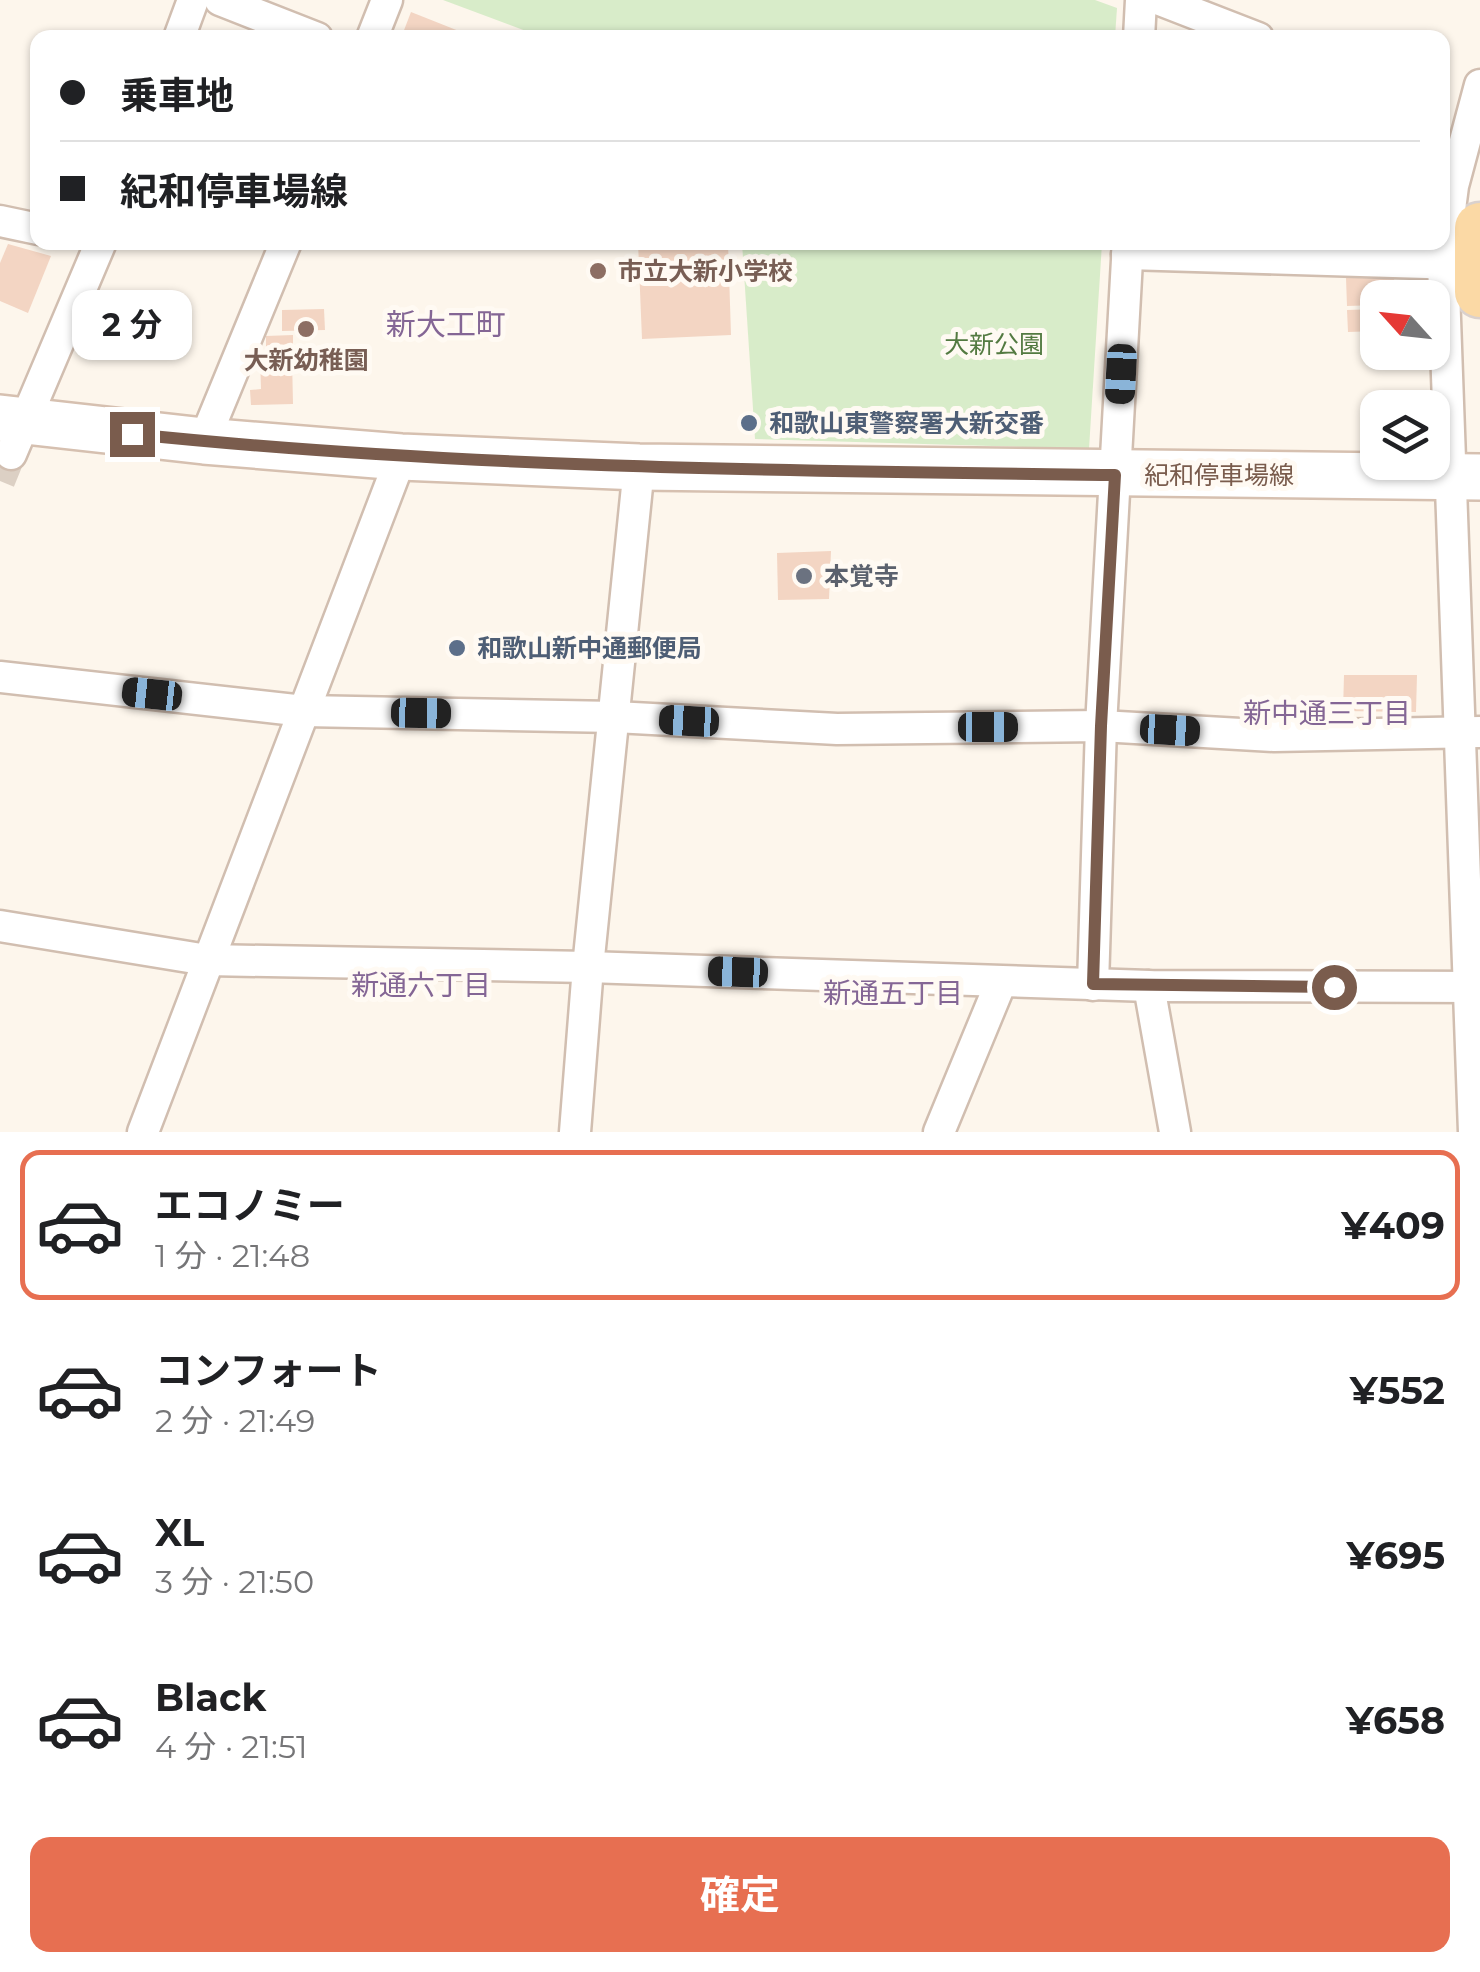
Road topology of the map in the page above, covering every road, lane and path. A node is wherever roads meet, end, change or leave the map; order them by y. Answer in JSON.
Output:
{"nodes":[{"id":1,"x":193,"y":0,"type":"edge"},
{"id":2,"x":220,"y":0,"type":"edge"},
{"id":3,"x":386,"y":0,"type":"edge"},
{"id":4,"x":1141,"y":0,"type":"edge"},
{"id":5,"x":1160,"y":0,"type":"edge"},
{"id":6,"x":181,"y":30,"type":"edge"},
{"id":7,"x":297,"y":30,"type":"edge"},
{"id":8,"x":375,"y":30,"type":"edge"},
{"id":9,"x":1139,"y":30,"type":"edge"},
{"id":10,"x":1237,"y":30,"type":"edge"},
{"id":11,"x":1480,"y":85,"type":"edge"},
{"id":12,"x":1464,"y":119,"type":"edge"},
{"id":13,"x":0,"y":221,"type":"edge"},
{"id":14,"x":30,"y":227,"type":"edge"},
{"id":15,"x":1480,"y":228,"type":"edge"},
{"id":16,"x":97,"y":250,"type":"edge"},
{"id":17,"x":283,"y":250,"type":"edge"},
{"id":18,"x":1128,"y":250,"type":"edge"},
{"id":19,"x":1155,"y":250,"type":"edge"},
{"id":20,"x":1467,"y":273,"type":"edge"},
{"id":21,"x":12,"y":432,"type":"edge"},
{"id":22,"x":204,"y":441,"type":"junction"},
{"id":23,"x":401,"y":456,"type":"junction"},
{"id":24,"x":639,"y":468,"type":"junction"},
{"id":25,"x":1115,"y":475,"type":"junction"},
{"id":26,"x":1465,"y":477,"type":"edge"},
{"id":27,"x":0,"y":677,"type":"edge"},
{"id":28,"x":304,"y":711,"type":"junction"},
{"id":29,"x":615,"y":717,"type":"junction"},
{"id":30,"x":1101,"y":726,"type":"junction"},
{"id":31,"x":1470,"y":732,"type":"edge"},
{"id":32,"x":0,"y":926,"type":"edge"},
{"id":33,"x":207,"y":960,"type":"junction"},
{"id":34,"x":588,"y":967,"type":"junction"},
{"id":35,"x":1000,"y":982,"type":"junction"},
{"id":36,"x":1093,"y":984,"type":"junction"},
{"id":37,"x":1149,"y":986,"type":"junction"},
{"id":38,"x":1475,"y":987,"type":"edge"},
{"id":39,"x":143,"y":1132,"type":"edge"},
{"id":40,"x":575,"y":1132,"type":"edge"},
{"id":41,"x":939,"y":1132,"type":"edge"},
{"id":42,"x":1175,"y":1132,"type":"edge"},
{"id":43,"x":1474,"y":1132,"type":"edge"}],
"edges":[{"from":1,"to":6,"type":"street"},
{"from":2,"to":7,"type":"street"},
{"from":3,"to":8,"type":"street"},
{"from":4,"to":9,"type":"street"},
{"from":5,"to":10,"type":"street"},
{"from":11,"to":12,"type":"street"},
{"from":12,"to":20,"type":"street"},
{"from":13,"to":14,"type":"street"},
{"from":15,"to":20,"type":"main road"},
{"from":16,"to":21,"type":"street"},
{"from":17,"to":22,"type":"street"},
{"from":18,"to":25,"type":"street"},
{"from":19,"to":20,"type":"street"},
{"from":20,"to":26,"type":"street"},
{"from":21,"to":22,"type":"main road","name":"紀和停車場線"},
{"from":22,"to":23,"type":"main road","name":"紀和停車場線"},
{"from":23,"to":24,"type":"main road","name":"紀和停車場線"},
{"from":23,"to":28,"type":"street"},
{"from":24,"to":25,"type":"main road","name":"紀和停車場線"},
{"from":24,"to":29,"type":"street"},
{"from":25,"to":26,"type":"main road","name":"紀和停車場線"},
{"from":25,"to":30,"type":"street"},
{"from":26,"to":31,"type":"street"},
{"from":27,"to":28,"type":"street"},
{"from":28,"to":29,"type":"street"},
{"from":28,"to":33,"type":"street"},
{"from":29,"to":30,"type":"street"},
{"from":29,"to":34,"type":"street"},
{"from":30,"to":31,"type":"street"},
{"from":30,"to":36,"type":"street"},
{"from":31,"to":38,"type":"street"},
{"from":32,"to":33,"type":"street"},
{"from":33,"to":34,"type":"street"},
{"from":33,"to":39,"type":"street"},
{"from":34,"to":35,"type":"street"},
{"from":34,"to":40,"type":"street"},
{"from":35,"to":36,"type":"street"},
{"from":35,"to":41,"type":"street"},
{"from":36,"to":37,"type":"street"},
{"from":37,"to":38,"type":"street"},
{"from":37,"to":42,"type":"street"},
{"from":38,"to":43,"type":"street"}]}
